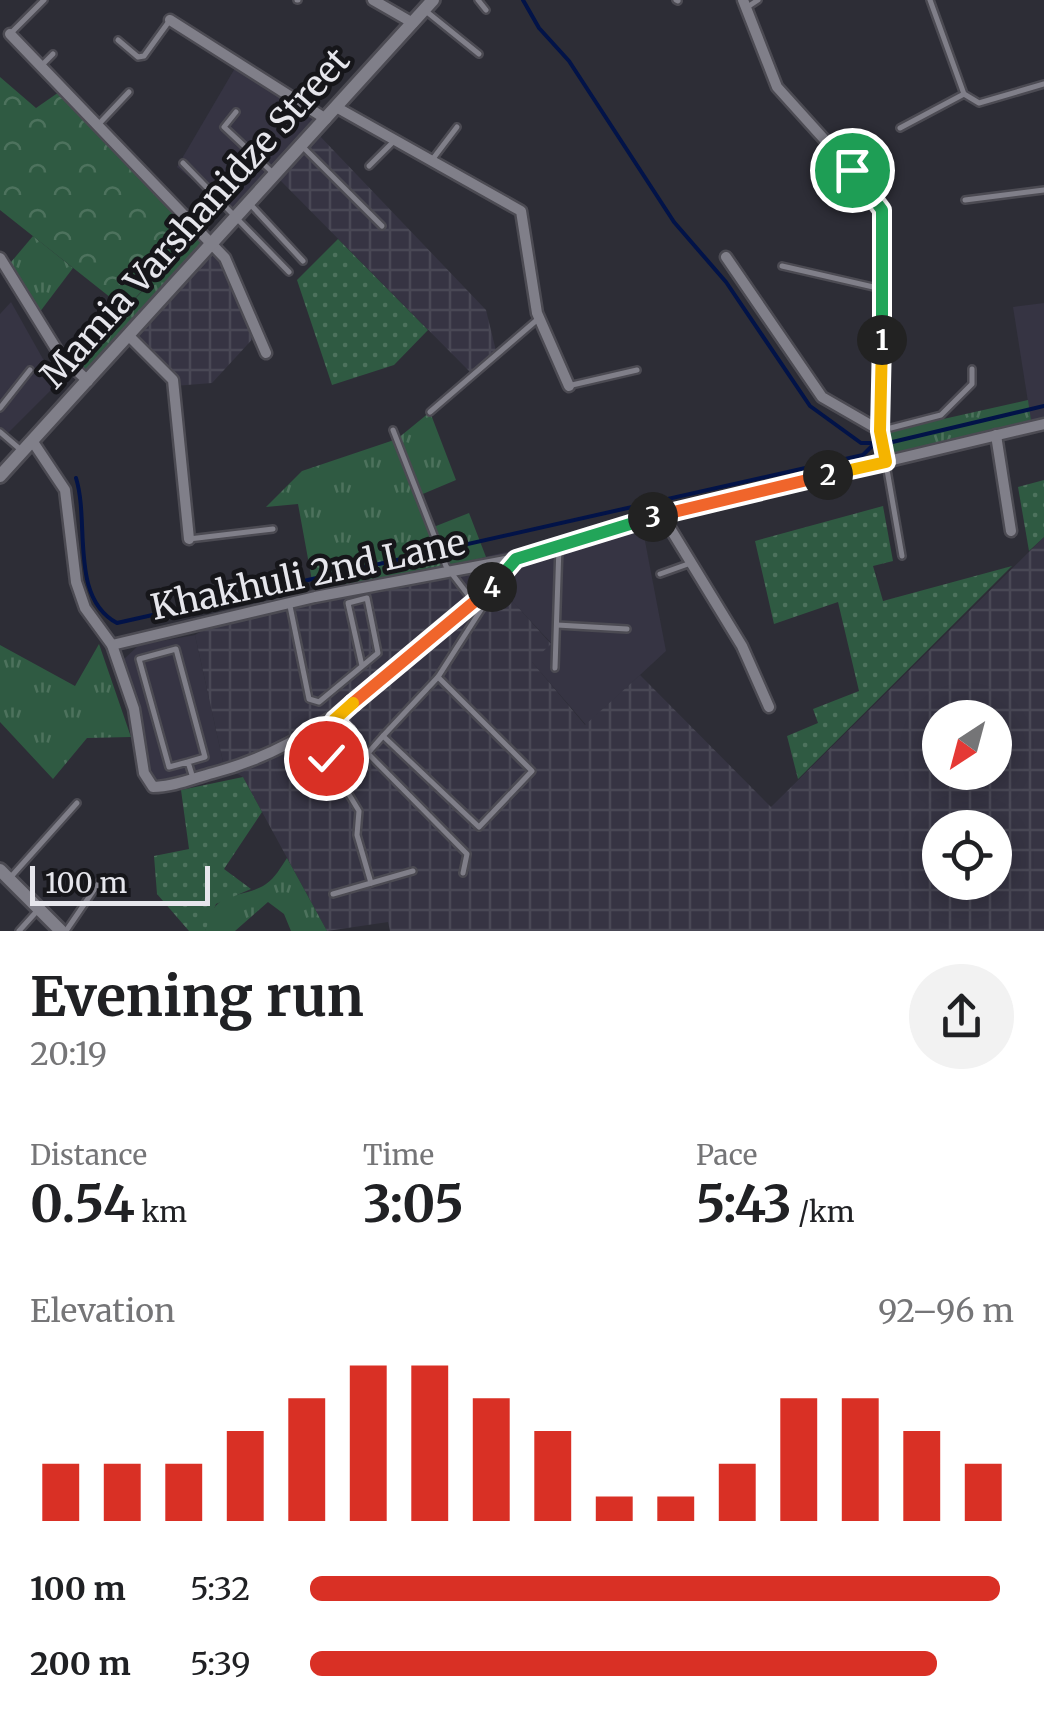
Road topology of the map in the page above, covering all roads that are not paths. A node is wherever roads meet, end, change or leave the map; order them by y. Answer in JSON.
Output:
{"nodes":[{"id":1,"x":44,"y":0,"type":"edge"},
{"id":2,"x":373,"y":0,"type":"edge"},
{"id":3,"x":478,"y":0,"type":"edge"},
{"id":4,"x":930,"y":0,"type":"edge"},
{"id":5,"x":750,"y":2,"type":"edge"},
{"id":6,"x":429,"y":5,"type":"edge"},
{"id":7,"x":486,"y":10,"type":"dead end"},
{"id":8,"x":170,"y":20,"type":"joint"},
{"id":9,"x":413,"y":23,"type":"junction"},
{"id":10,"x":10,"y":34,"type":"joint"},
{"id":11,"x":118,"y":40,"type":"dead end"},
{"id":12,"x":53,"y":54,"type":"dead end"},
{"id":13,"x":479,"y":54,"type":"dead end"},
{"id":14,"x":40,"y":66,"type":"junction"},
{"id":15,"x":1044,"y":84,"type":"edge"},
{"id":16,"x":130,"y":92,"type":"dead end"},
{"id":17,"x":964,"y":94,"type":"junction"},
{"id":18,"x":336,"y":107,"type":"junction"},
{"id":19,"x":236,"y":112,"type":"dead end"},
{"id":20,"x":326,"y":118,"type":"junction"},
{"id":21,"x":96,"y":126,"type":"junction"},
{"id":22,"x":457,"y":126,"type":"dead end"},
{"id":23,"x":900,"y":128,"type":"dead end"},
{"id":24,"x":394,"y":140,"type":"junction"},
{"id":25,"x":302,"y":146,"type":"junction"},
{"id":26,"x":432,"y":160,"type":"junction"},
{"id":27,"x":183,"y":164,"type":"dead end"},
{"id":28,"x":369,"y":166,"type":"dead end"},
{"id":29,"x":275,"y":175,"type":"junction"},
{"id":30,"x":1044,"y":190,"type":"edge"},
{"id":31,"x":965,"y":200,"type":"dead end"},
{"id":32,"x":250,"y":202,"type":"junction"},
{"id":33,"x":237,"y":216,"type":"junction"},
{"id":34,"x":382,"y":226,"type":"dead end"},
{"id":35,"x":210,"y":244,"type":"junction"},
{"id":36,"x":726,"y":257,"type":"dead end"},
{"id":37,"x":0,"y":258,"type":"edge"},
{"id":38,"x":303,"y":261,"type":"dead end"},
{"id":39,"x":782,"y":266,"type":"dead end"},
{"id":40,"x":289,"y":272,"type":"dead end"},
{"id":41,"x":883,"y":289,"type":"junction"},
{"id":42,"x":539,"y":318,"type":"junction"},
{"id":43,"x":130,"y":337,"type":"junction"},
{"id":44,"x":266,"y":353,"type":"dead end"},
{"id":45,"x":30,"y":370,"type":"dead end"},
{"id":46,"x":637,"y":370,"type":"dead end"},
{"id":47,"x":972,"y":370,"type":"dead end"},
{"id":48,"x":88,"y":381,"type":"junction"},
{"id":49,"x":569,"y":386,"type":"joint"},
{"id":50,"x":0,"y":408,"type":"edge"},
{"id":51,"x":430,"y":412,"type":"dead end"},
{"id":52,"x":1044,"y":424,"type":"edge"},
{"id":53,"x":393,"y":430,"type":"dead end"},
{"id":54,"x":0,"y":432,"type":"edge"},
{"id":55,"x":881,"y":432,"type":"junction"},
{"id":56,"x":996,"y":436,"type":"junction"},
{"id":57,"x":28,"y":447,"type":"junction"},
{"id":58,"x":886,"y":462,"type":"junction"},
{"id":59,"x":0,"y":476,"type":"edge"},
{"id":60,"x":662,"y":515,"type":"junction"},
{"id":61,"x":273,"y":530,"type":"dead end"},
{"id":62,"x":1011,"y":531,"type":"dead end"},
{"id":63,"x":189,"y":539,"type":"joint"},
{"id":64,"x":559,"y":544,"type":"junction"},
{"id":65,"x":902,"y":556,"type":"dead end"},
{"id":66,"x":516,"y":559,"type":"junction"},
{"id":67,"x":691,"y":563,"type":"junction"},
{"id":68,"x":451,"y":573,"type":"junction"},
{"id":69,"x":660,"y":574,"type":"dead end"},
{"id":70,"x":497,"y":584,"type":"junction"},
{"id":71,"x":472,"y":600,"type":"junction"},
{"id":72,"x":289,"y":603,"type":"junction"},
{"id":73,"x":557,"y":625,"type":"junction"},
{"id":74,"x":627,"y":629,"type":"dead end"},
{"id":75,"x":112,"y":645,"type":"junction"},
{"id":76,"x":362,"y":666,"type":"junction"},
{"id":77,"x":556,"y":668,"type":"dead end"},
{"id":78,"x":438,"y":678,"type":"junction"},
{"id":79,"x":769,"y":708,"type":"dead end"},
{"id":80,"x":334,"y":720,"type":"junction"},
{"id":81,"x":348,"y":733,"type":"junction"},
{"id":82,"x":383,"y":736,"type":"junction"},
{"id":83,"x":368,"y":753,"type":"junction"},
{"id":84,"x":188,"y":762,"type":"junction"},
{"id":85,"x":193,"y":778,"type":"junction"},
{"id":86,"x":77,"y":803,"type":"dead end"},
{"id":87,"x":413,"y":871,"type":"dead end"},
{"id":88,"x":463,"y":873,"type":"dead end"},
{"id":89,"x":4,"y":875,"type":"edge"},
{"id":90,"x":100,"y":882,"type":"dead end"},
{"id":91,"x":371,"y":883,"type":"junction"},
{"id":92,"x":333,"y":894,"type":"dead end"},
{"id":93,"x":40,"y":909,"type":"junction"},
{"id":94,"x":19,"y":931,"type":"edge"},
{"id":95,"x":63,"y":931,"type":"edge"}],
"edges":[{"from":1,"to":10,"type":"lane"},
{"from":2,"to":9,"type":"street"},
{"from":3,"to":7,"type":"lane"},
{"from":4,"to":17,"type":"lane"},
{"from":5,"to":41,"type":"street"},
{"from":6,"to":9,"type":"street","name":"Mamia Varshanidze Street"},
{"from":6,"to":13,"type":"lane"},
{"from":8,"to":11,"type":"lane"},
{"from":8,"to":20,"type":"street"},
{"from":9,"to":18,"type":"street","name":"Mamia Varshanidze Street"},
{"from":10,"to":14,"type":"street"},
{"from":12,"to":14,"type":"lane"},
{"from":14,"to":21,"type":"street"},
{"from":15,"to":17,"type":"lane"},
{"from":16,"to":21,"type":"lane"},
{"from":17,"to":23,"type":"lane"},
{"from":18,"to":20,"type":"street","name":"Mamia Varshanidze Street"},
{"from":18,"to":24,"type":"street"},
{"from":19,"to":29,"type":"lane"},
{"from":20,"to":25,"type":"street","name":"Mamia Varshanidze Street"},
{"from":21,"to":35,"type":"street"},
{"from":22,"to":26,"type":"lane"},
{"from":24,"to":26,"type":"street"},
{"from":24,"to":28,"type":"lane"},
{"from":25,"to":29,"type":"street","name":"Mamia Varshanidze Street"},
{"from":25,"to":34,"type":"lane"},
{"from":26,"to":42,"type":"street"},
{"from":27,"to":33,"type":"lane"},
{"from":29,"to":32,"type":"street","name":"Mamia Varshanidze Street"},
{"from":30,"to":31,"type":"lane"},
{"from":32,"to":33,"type":"street","name":"Mamia Varshanidze Street"},
{"from":32,"to":38,"type":"lane"},
{"from":33,"to":35,"type":"street","name":"Mamia Varshanidze Street"},
{"from":33,"to":40,"type":"lane"},
{"from":35,"to":43,"type":"street","name":"Mamia Varshanidze Street"},
{"from":35,"to":44,"type":"street"},
{"from":36,"to":55,"type":"street"},
{"from":37,"to":48,"type":"street"},
{"from":39,"to":41,"type":"lane"},
{"from":41,"to":55,"type":"street"},
{"from":42,"to":49,"type":"street"},
{"from":42,"to":51,"type":"lane"},
{"from":43,"to":48,"type":"street","name":"Mamia Varshanidze Street"},
{"from":43,"to":63,"type":"street"},
{"from":45,"to":50,"type":"lane"},
{"from":46,"to":49,"type":"lane"},
{"from":47,"to":55,"type":"lane"},
{"from":48,"to":57,"type":"street","name":"Mamia Varshanidze Street"},
{"from":52,"to":56,"type":"street","name":"Khakhuli 2nd Lane"},
{"from":53,"to":68,"type":"lane"},
{"from":54,"to":57,"type":"lane"},
{"from":55,"to":58,"type":"street"},
{"from":56,"to":58,"type":"street","name":"Khakhuli 2nd Lane"},
{"from":56,"to":62,"type":"street"},
{"from":57,"to":59,"type":"street","name":"Mamia Varshanidze Street"},
{"from":57,"to":75,"type":"street"},
{"from":58,"to":60,"type":"street","name":"Khakhuli 2nd Lane"},
{"from":58,"to":65,"type":"lane"},
{"from":60,"to":64,"type":"street","name":"Khakhuli 2nd Lane"},
{"from":60,"to":67,"type":"street"},
{"from":61,"to":63,"type":"lane"},
{"from":64,"to":66,"type":"street","name":"Khakhuli 2nd Lane"},
{"from":64,"to":73,"type":"lane"},
{"from":66,"to":68,"type":"street","name":"Khakhuli 2nd Lane"},
{"from":66,"to":70,"type":"street","name":"Khakhuli 2nd Lane"},
{"from":67,"to":69,"type":"lane"},
{"from":67,"to":79,"type":"street"},
{"from":68,"to":71,"type":"lane"},
{"from":68,"to":72,"type":"street","name":"Khakhuli 2nd Lane"},
{"from":70,"to":71,"type":"street","name":"Khakhuli 2nd Lane"},
{"from":70,"to":78,"type":"lane"},
{"from":71,"to":80,"type":"street","name":"Khakhuli 2nd Lane"},
{"from":72,"to":75,"type":"street","name":"Khakhuli 2nd Lane"},
{"from":72,"to":76,"type":"lane"},
{"from":73,"to":74,"type":"lane"},
{"from":73,"to":77,"type":"lane"},
{"from":75,"to":85,"type":"street","name":"Khakhuli 2nd Lane"},
{"from":76,"to":76,"type":"lane"},
{"from":78,"to":82,"type":"lane"},
{"from":78,"to":82,"type":"lane"},
{"from":80,"to":81,"type":"lane"},
{"from":80,"to":85,"type":"street","name":"Khakhuli 2nd Lane"},
{"from":81,"to":83,"type":"lane"},
{"from":81,"to":91,"type":"lane"},
{"from":82,"to":83,"type":"lane"},
{"from":83,"to":88,"type":"lane"},
{"from":84,"to":84,"type":"lane"},
{"from":84,"to":85,"type":"lane"},
{"from":86,"to":89,"type":"lane"},
{"from":87,"to":91,"type":"lane"},
{"from":89,"to":93,"type":"street"},
{"from":90,"to":95,"type":"lane"},
{"from":91,"to":92,"type":"lane"},
{"from":93,"to":94,"type":"lane"},
{"from":93,"to":95,"type":"street"}]}
